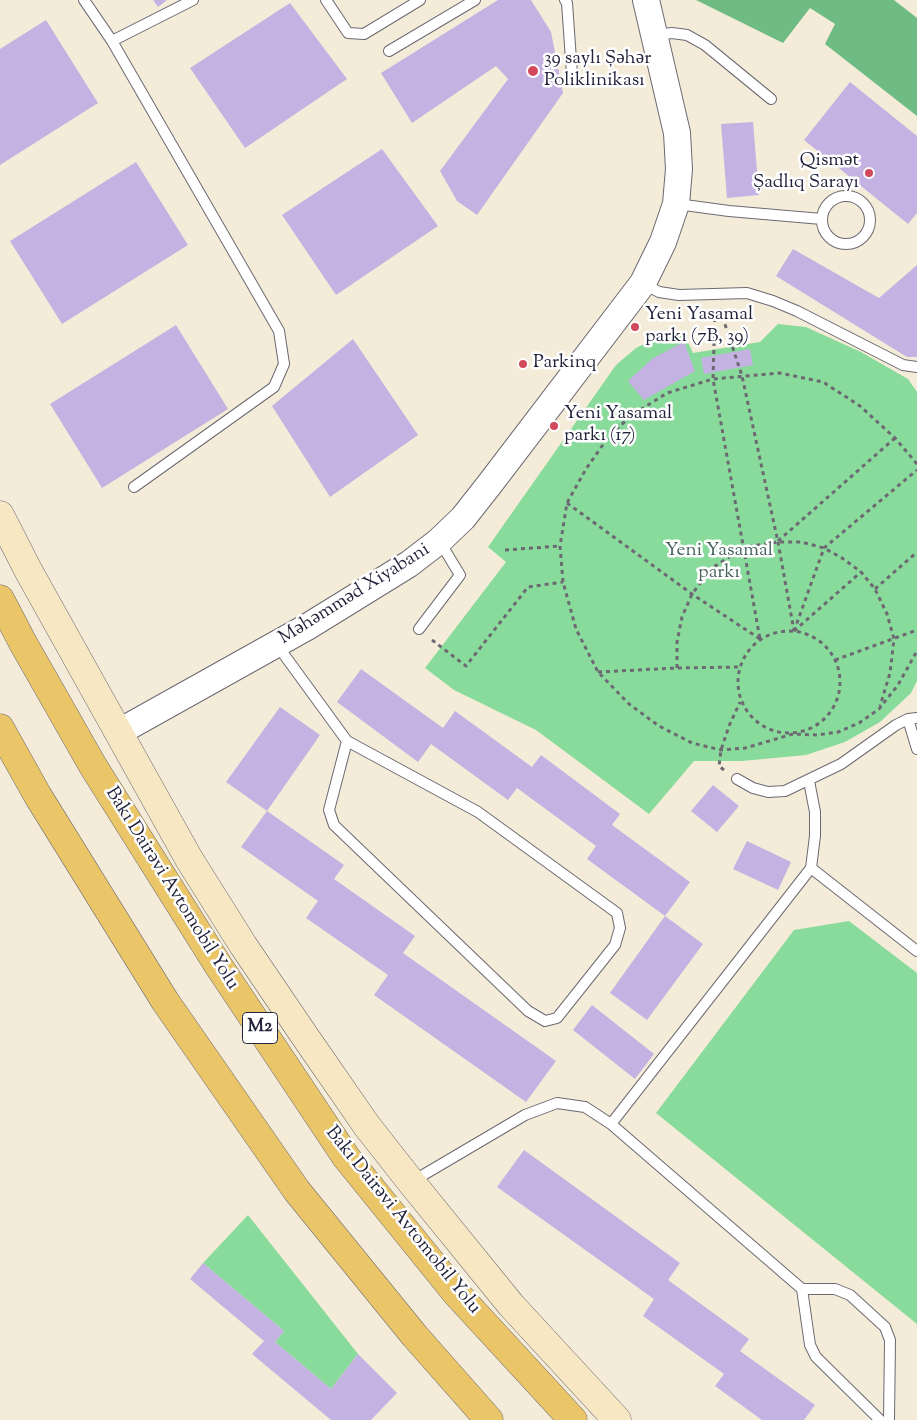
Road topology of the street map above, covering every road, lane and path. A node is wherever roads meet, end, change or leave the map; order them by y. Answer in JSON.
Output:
{"nodes":[{"id":1,"x":84,"y":0,"type":"edge"},
{"id":2,"x":193,"y":0,"type":"edge"},
{"id":3,"x":326,"y":0,"type":"edge"},
{"id":4,"x":420,"y":0,"type":"edge"},
{"id":5,"x":474,"y":0,"type":"edge"},
{"id":6,"x":646,"y":0,"type":"edge"},
{"id":7,"x":570,"y":1,"type":"edge"},
{"id":8,"x":655,"y":35,"type":"junction"},
{"id":9,"x":112,"y":41,"type":"junction"},
{"id":10,"x":389,"y":51,"type":"dead end"},
{"id":11,"x":572,"y":74,"type":"dead end"},
{"id":12,"x":771,"y":99,"type":"dead end"},
{"id":13,"x":676,"y":204,"type":"junction"},
{"id":14,"x":822,"y":219,"type":"junction"},
{"id":15,"x":643,"y":283,"type":"junction"},
{"id":16,"x":716,"y":294,"type":"junction"},
{"id":17,"x":917,"y":367,"type":"edge"},
{"id":18,"x":742,"y":376,"type":"junction"},
{"id":19,"x":713,"y":379,"type":"junction"},
{"id":20,"x":895,"y":438,"type":"junction"},
{"id":21,"x":917,"y":464,"type":"edge"},
{"id":22,"x":917,"y":470,"type":"edge"},
{"id":23,"x":134,"y":487,"type":"dead end"},
{"id":24,"x":567,"y":503,"type":"junction"},
{"id":25,"x":0,"y":515,"type":"edge"},
{"id":26,"x":439,"y":541,"type":"junction"},
{"id":27,"x":778,"y":542,"type":"junction"},
{"id":28,"x":560,"y":546,"type":"junction"},
{"id":29,"x":745,"y":547,"type":"junction"},
{"id":30,"x":824,"y":548,"type":"junction"},
{"id":31,"x":505,"y":550,"type":"dead end"},
{"id":32,"x":917,"y":552,"type":"edge"},
{"id":33,"x":861,"y":572,"type":"junction"},
{"id":34,"x":563,"y":582,"type":"junction"},
{"id":35,"x":875,"y":590,"type":"junction"},
{"id":36,"x":692,"y":594,"type":"junction"},
{"id":37,"x":0,"y":598,"type":"edge"},
{"id":38,"x":419,"y":629,"type":"joint"},
{"id":39,"x":917,"y":630,"type":"edge"},
{"id":40,"x":794,"y":631,"type":"junction"},
{"id":41,"x":760,"y":639,"type":"junction"},
{"id":42,"x":894,"y":639,"type":"junction"},
{"id":43,"x":276,"y":645,"type":"junction"},
{"id":44,"x":917,"y":651,"type":"edge"},
{"id":45,"x":836,"y":660,"type":"junction"},
{"id":46,"x":739,"y":667,"type":"junction"},
{"id":47,"x":677,"y":668,"type":"junction"},
{"id":48,"x":598,"y":672,"type":"junction"},
{"id":49,"x":740,"y":702,"type":"junction"},
{"id":50,"x":879,"y":709,"type":"junction"},
{"id":51,"x":912,"y":719,"type":"edge"},
{"id":52,"x":0,"y":728,"type":"edge"},
{"id":53,"x":119,"y":732,"type":"junction"},
{"id":54,"x":793,"y":734,"type":"junction"},
{"id":55,"x":348,"y":741,"type":"junction"},
{"id":56,"x":917,"y":749,"type":"edge"},
{"id":57,"x":721,"y":750,"type":"junction"},
{"id":58,"x":737,"y":779,"type":"joint"},
{"id":59,"x":809,"y":781,"type":"junction"},
{"id":60,"x":811,"y":868,"type":"junction"},
{"id":61,"x":917,"y":951,"type":"edge"},
{"id":62,"x":611,"y":1124,"type":"junction"},
{"id":63,"x":411,"y":1182,"type":"junction"},
{"id":64,"x":802,"y":1289,"type":"junction"},
{"id":65,"x":489,"y":1420,"type":"edge"},
{"id":66,"x":573,"y":1420,"type":"edge"},
{"id":67,"x":617,"y":1420,"type":"edge"},
{"id":68,"x":880,"y":1420,"type":"edge"},
{"id":69,"x":889,"y":1420,"type":"edge"}],
"edges":[{"from":1,"to":9,"type":"lane"},
{"from":2,"to":9,"type":"lane"},
{"from":3,"to":4,"type":"lane"},
{"from":5,"to":10,"type":"lane"},
{"from":6,"to":8,"type":"street","name":"Məhəmməd Xiyabani"},
{"from":7,"to":11,"type":"lane"},
{"from":8,"to":12,"type":"lane"},
{"from":8,"to":13,"type":"street","name":"Məhəmməd Xiyabani"},
{"from":9,"to":23,"type":"lane"},
{"from":13,"to":14,"type":"lane"},
{"from":13,"to":15,"type":"street","name":"Məhəmməd Xiyabani"},
{"from":14,"to":14,"type":"lane"},
{"from":15,"to":16,"type":"lane"},
{"from":15,"to":26,"type":"street","name":"Məhəmməd Xiyabani"},
{"from":16,"to":17,"type":"lane"},
{"from":16,"to":18,"type":"path"},
{"from":16,"to":19,"type":"path"},
{"from":18,"to":19,"type":"path"},
{"from":18,"to":20,"type":"path"},
{"from":18,"to":27,"type":"path"},
{"from":19,"to":24,"type":"path"},
{"from":19,"to":29,"type":"path"},
{"from":20,"to":21,"type":"path"},
{"from":20,"to":27,"type":"path"},
{"from":22,"to":30,"type":"path"},
{"from":24,"to":28,"type":"path"},
{"from":24,"to":36,"type":"path"},
{"from":25,"to":53,"type":"main road"},
{"from":26,"to":38,"type":"lane"},
{"from":26,"to":43,"type":"street","name":"Məhəmməd Xiyabani"},
{"from":27,"to":29,"type":"path"},
{"from":27,"to":30,"type":"path"},
{"from":27,"to":40,"type":"path"},
{"from":28,"to":31,"type":"path"},
{"from":28,"to":34,"type":"path"},
{"from":29,"to":36,"type":"path"},
{"from":29,"to":41,"type":"path"},
{"from":30,"to":33,"type":"path"},
{"from":30,"to":40,"type":"path"},
{"from":32,"to":35,"type":"path"},
{"from":33,"to":35,"type":"path"},
{"from":33,"to":40,"type":"path"},
{"from":34,"to":38,"type":"path"},
{"from":34,"to":48,"type":"path"},
{"from":35,"to":42,"type":"path"},
{"from":36,"to":41,"type":"path"},
{"from":36,"to":47,"type":"path"},
{"from":37,"to":66,"type":"highway","name":"Bakı Dairəvi Avtomobil Yolu","number":"M2"},
{"from":39,"to":42,"type":"path"},
{"from":40,"to":41,"type":"path"},
{"from":40,"to":45,"type":"path"},
{"from":41,"to":46,"type":"path"},
{"from":42,"to":45,"type":"path"},
{"from":42,"to":50,"type":"path"},
{"from":43,"to":53,"type":"street","name":"Məhəmməd Xiyabani"},
{"from":43,"to":55,"type":"lane"},
{"from":44,"to":50,"type":"path"},
{"from":45,"to":54,"type":"path"},
{"from":46,"to":47,"type":"path"},
{"from":46,"to":49,"type":"path"},
{"from":47,"to":48,"type":"path"},
{"from":48,"to":57,"type":"path"},
{"from":49,"to":54,"type":"path"},
{"from":49,"to":57,"type":"path"},
{"from":50,"to":54,"type":"path"},
{"from":51,"to":56,"type":"lane"},
{"from":51,"to":59,"type":"lane"},
{"from":52,"to":65,"type":"highway"},
{"from":53,"to":63,"type":"main road"},
{"from":54,"to":57,"type":"path"},
{"from":55,"to":55,"type":"lane"},
{"from":57,"to":58,"type":"path"},
{"from":58,"to":59,"type":"lane"},
{"from":59,"to":60,"type":"lane"},
{"from":60,"to":61,"type":"lane"},
{"from":60,"to":62,"type":"lane"},
{"from":62,"to":63,"type":"lane"},
{"from":62,"to":64,"type":"lane"},
{"from":63,"to":67,"type":"main road"},
{"from":64,"to":68,"type":"lane"},
{"from":64,"to":69,"type":"lane"}]}
